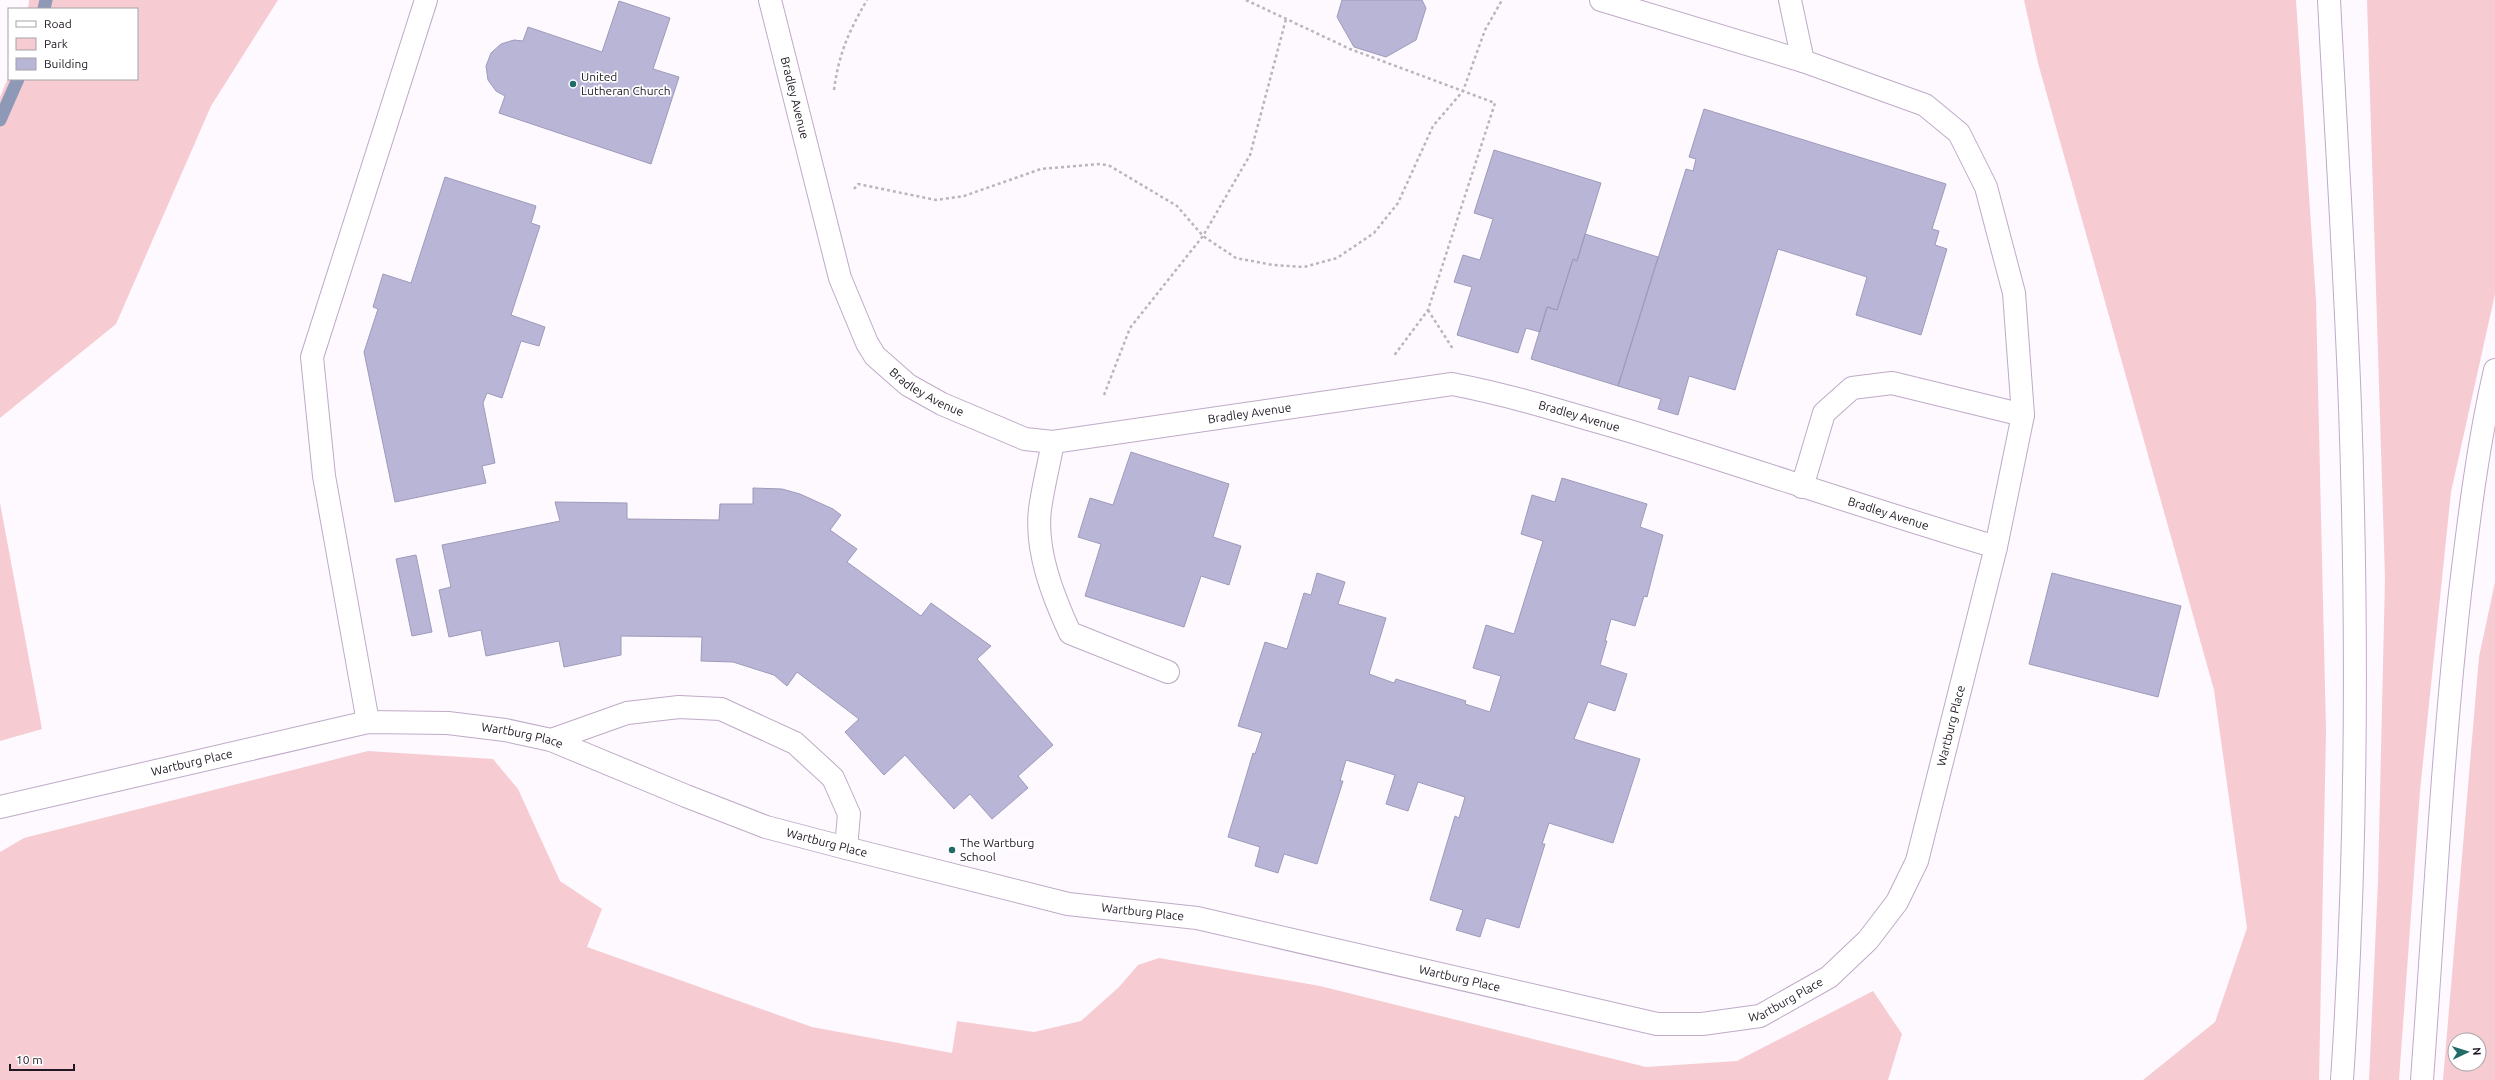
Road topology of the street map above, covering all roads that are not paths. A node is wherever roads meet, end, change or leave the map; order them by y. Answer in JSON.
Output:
{"nodes":[{"id":1,"x":426,"y":0,"type":"edge"},
{"id":2,"x":770,"y":0,"type":"edge"},
{"id":3,"x":1601,"y":0,"type":"edge"},
{"id":4,"x":1790,"y":0,"type":"edge"},
{"id":5,"x":2329,"y":0,"type":"edge"},
{"id":6,"x":1803,"y":61,"type":"junction"},
{"id":7,"x":2495,"y":370,"type":"edge"},
{"id":8,"x":2023,"y":415,"type":"junction"},
{"id":9,"x":1053,"y":442,"type":"junction"},
{"id":10,"x":1802,"y":487,"type":"junction"},
{"id":11,"x":1996,"y":547,"type":"junction"},
{"id":12,"x":1168,"y":672,"type":"dead end"},
{"id":13,"x":368,"y":722,"type":"junction"},
{"id":14,"x":551,"y":740,"type":"junction"},
{"id":15,"x":0,"y":807,"type":"edge"},
{"id":16,"x":846,"y":848,"type":"junction"},
{"id":17,"x":2342,"y":1080,"type":"edge"},
{"id":18,"x":2422,"y":1080,"type":"edge"}],
"edges":[{"from":1,"to":13,"type":"main road"},
{"from":2,"to":9,"type":"main road","name":"Bradley Avenue"},
{"from":3,"to":6,"type":"main road","name":"Wartburg Place"},
{"from":4,"to":6,"type":"main road"},
{"from":5,"to":17,"type":"main road"},
{"from":6,"to":8,"type":"main road","name":"Wartburg Place"},
{"from":7,"to":18,"type":"main road"},
{"from":8,"to":10,"type":"main road"},
{"from":8,"to":11,"type":"main road","name":"Wartburg Place"},
{"from":9,"to":10,"type":"main road","name":"Bradley Avenue"},
{"from":9,"to":12,"type":"main road"},
{"from":10,"to":11,"type":"main road","name":"Bradley Avenue"},
{"from":11,"to":16,"type":"main road","name":"Wartburg Place"},
{"from":13,"to":14,"type":"main road","name":"Wartburg Place"},
{"from":13,"to":15,"type":"main road","name":"Wartburg Place"},
{"from":14,"to":16,"type":"main road","name":"Wartburg Place"},
{"from":14,"to":16,"type":"main road"}]}
